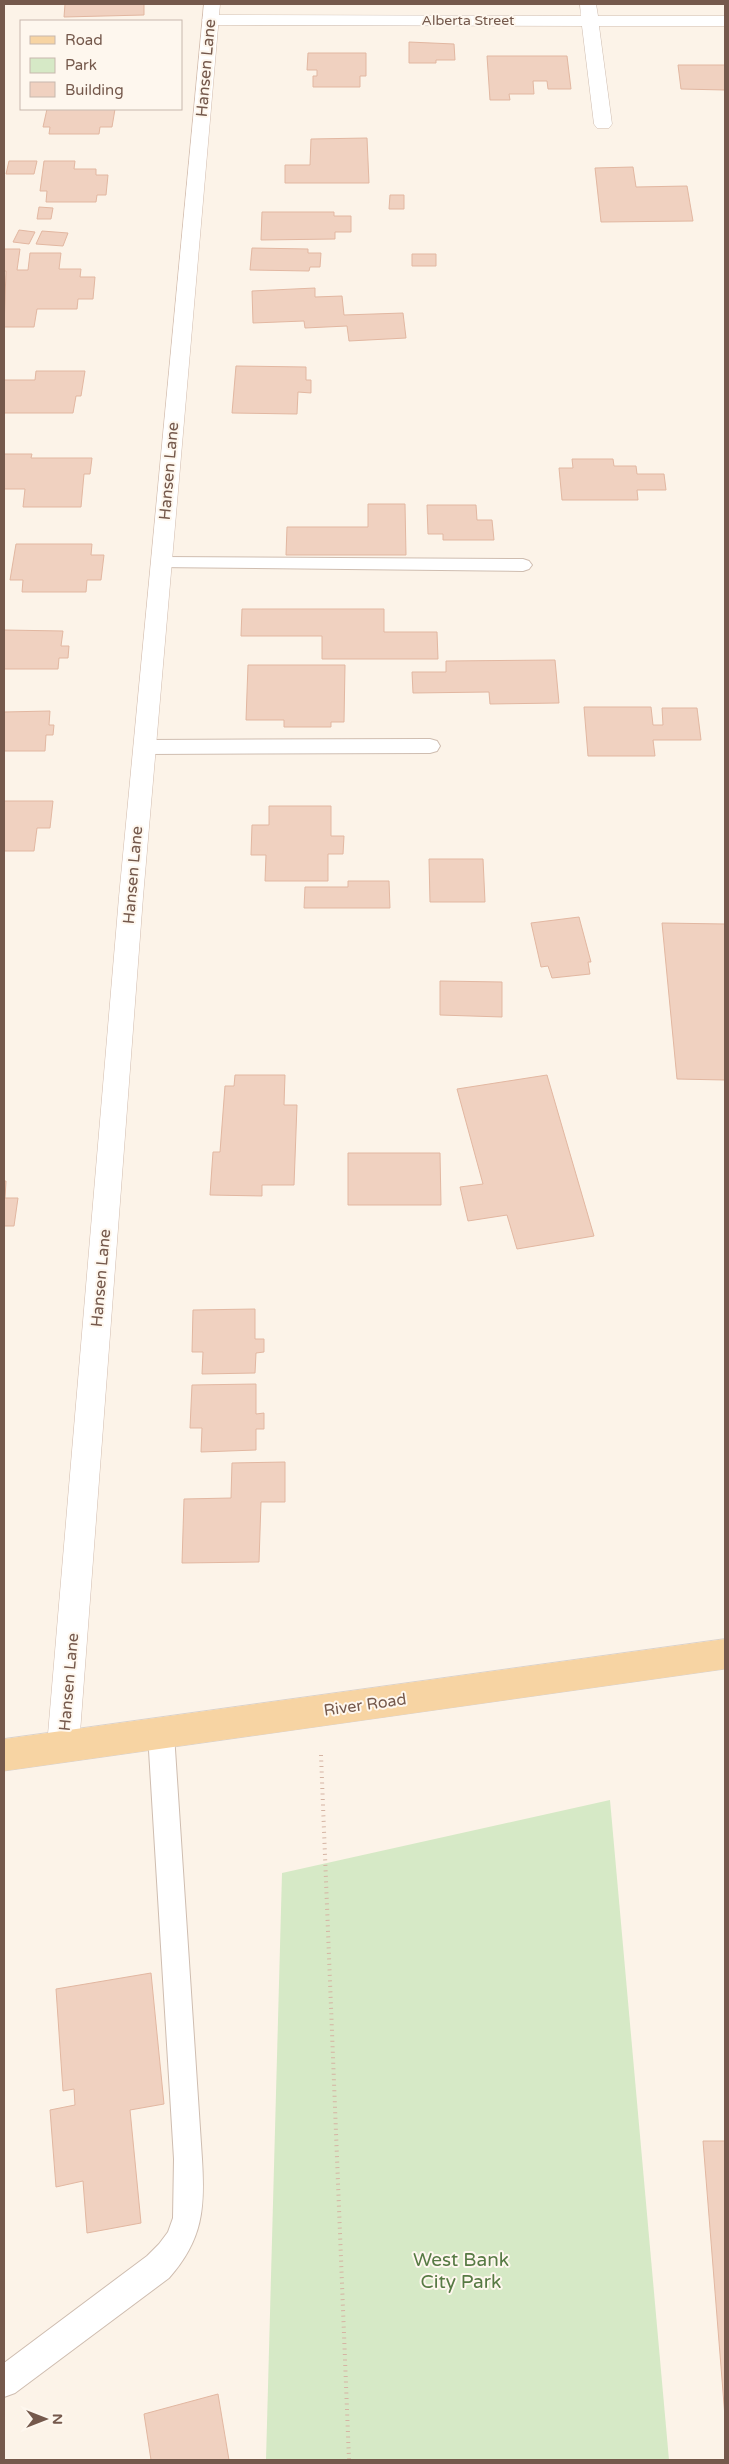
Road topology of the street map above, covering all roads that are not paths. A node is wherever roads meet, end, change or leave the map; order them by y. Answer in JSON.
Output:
{"nodes":[{"id":1,"x":212,"y":12,"type":"edge"},
{"id":2,"x":589,"y":12,"type":"edge"},
{"id":3,"x":725,"y":21,"type":"edge"},
{"id":4,"x":603,"y":124,"type":"dead end"},
{"id":5,"x":161,"y":563,"type":"junction"},
{"id":6,"x":523,"y":565,"type":"dead end"},
{"id":7,"x":430,"y":746,"type":"dead end"},
{"id":8,"x":145,"y":747,"type":"junction"},
{"id":9,"x":725,"y":1654,"type":"edge"},
{"id":10,"x":161,"y":1734,"type":"junction"},
{"id":11,"x":63,"y":1746,"type":"junction"},
{"id":12,"x":4,"y":1755,"type":"edge"},
{"id":13,"x":4,"y":2382,"type":"edge"}],
"edges":[{"from":1,"to":2,"type":"street","name":"Alberta Street"},
{"from":1,"to":5,"type":"street","name":"Hansen Lane"},
{"from":2,"to":3,"type":"street","name":"Alberta Street"},
{"from":2,"to":4,"type":"street"},
{"from":5,"to":6,"type":"lane"},
{"from":5,"to":8,"type":"street","name":"Hansen Lane"},
{"from":7,"to":8,"type":"lane"},
{"from":8,"to":11,"type":"street","name":"Hansen Lane"},
{"from":9,"to":10,"type":"main road","name":"River Road"},
{"from":10,"to":11,"type":"main road","name":"River Road"},
{"from":10,"to":13,"type":"lane"},
{"from":11,"to":12,"type":"main road","name":"River Road"}]}
